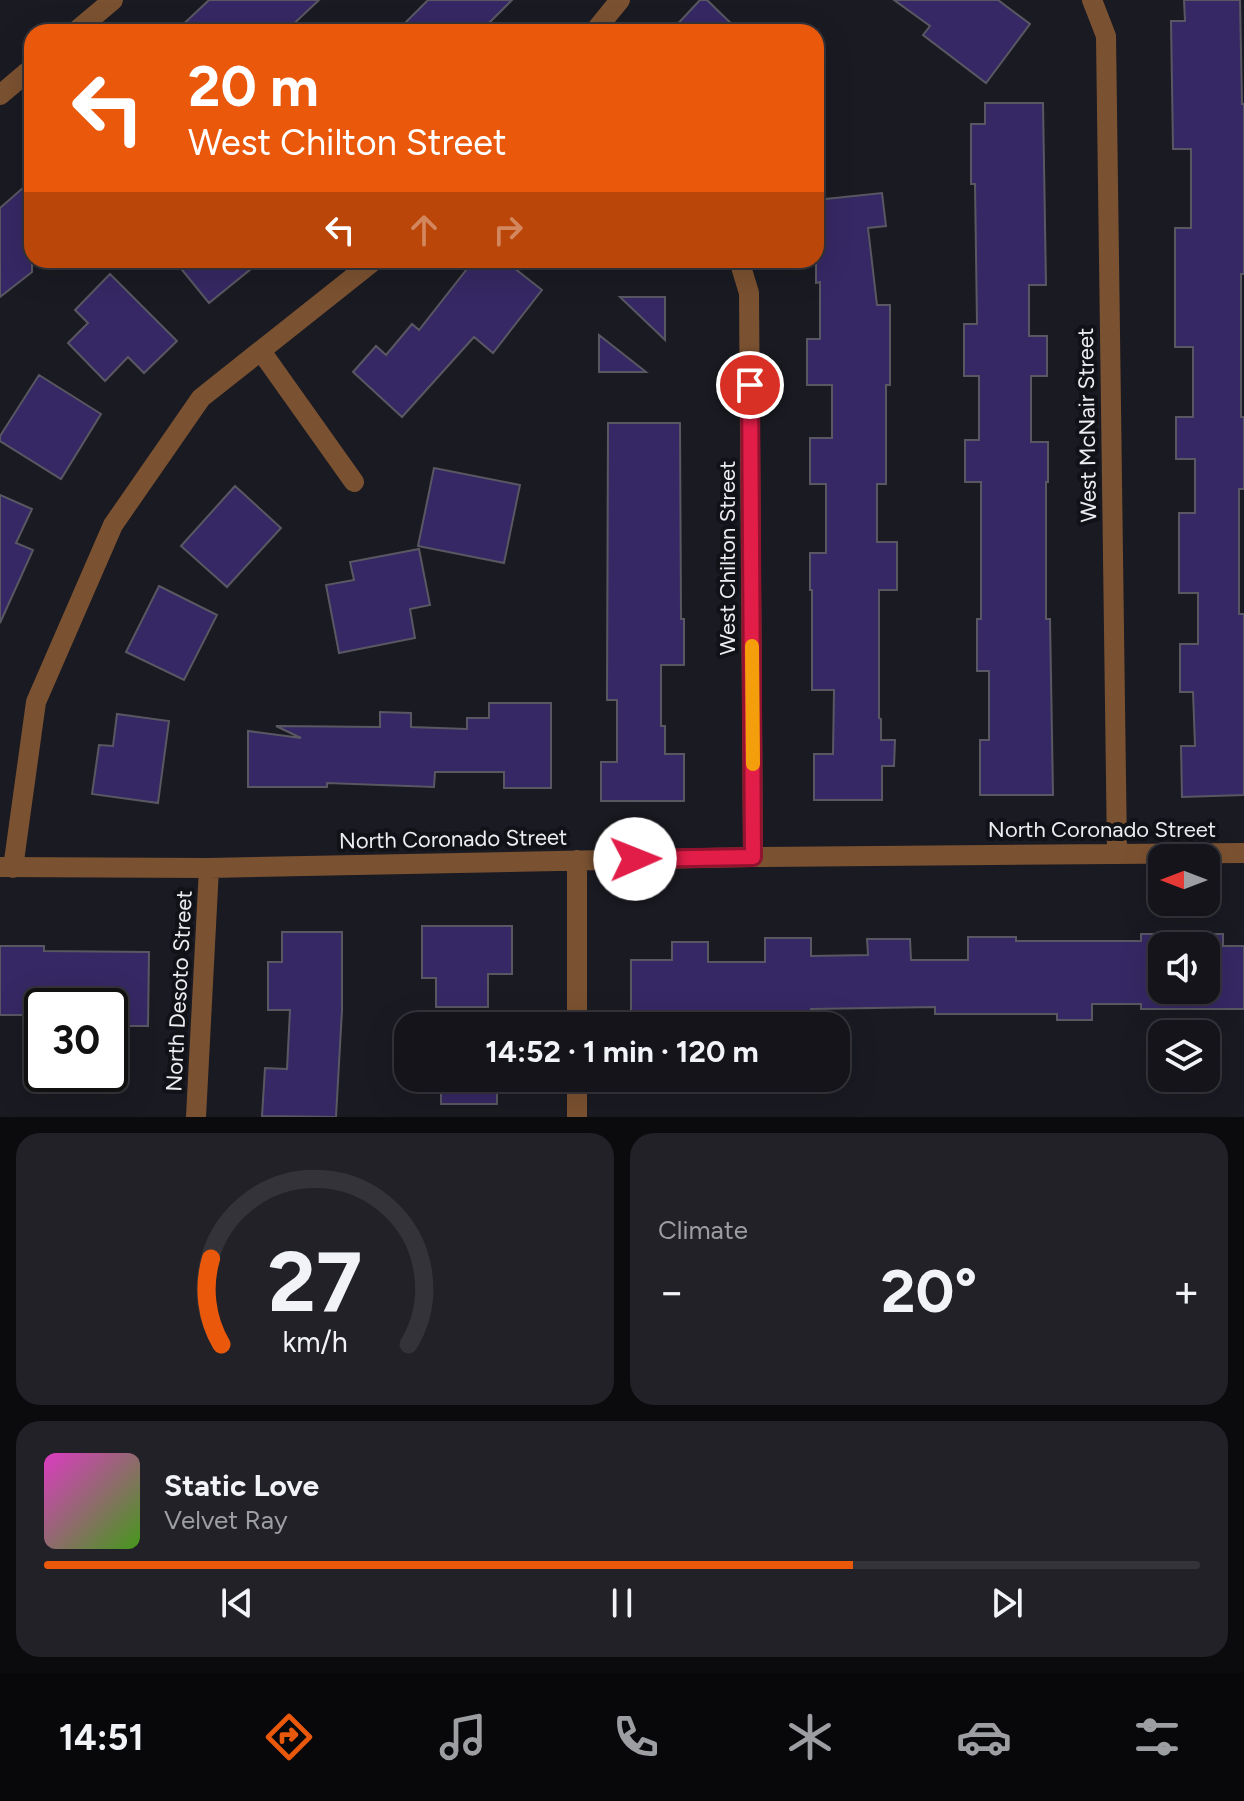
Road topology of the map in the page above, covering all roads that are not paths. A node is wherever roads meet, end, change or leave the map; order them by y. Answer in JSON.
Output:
{"nodes":[{"id":1,"x":113,"y":0,"type":"edge"},
{"id":2,"x":620,"y":0,"type":"edge"},
{"id":3,"x":1092,"y":0,"type":"edge"},
{"id":4,"x":84,"y":24,"type":"edge"},
{"id":5,"x":600,"y":24,"type":"edge"},
{"id":6,"x":24,"y":75,"type":"edge"},
{"id":7,"x":0,"y":95,"type":"edge"},
{"id":8,"x":365,"y":268,"type":"edge"},
{"id":9,"x":741,"y":268,"type":"edge"},
{"id":10,"x":261,"y":351,"type":"junction"},
{"id":11,"x":354,"y":482,"type":"dead end"},
{"id":12,"x":1117,"y":853,"type":"junction"},
{"id":13,"x":1244,"y":853,"type":"edge"},
{"id":14,"x":753,"y":857,"type":"junction"},
{"id":15,"x":577,"y":860,"type":"junction"},
{"id":16,"x":6,"y":867,"type":"edge"},
{"id":17,"x":209,"y":868,"type":"junction"},
{"id":18,"x":577,"y":1012,"type":"edge"},
{"id":19,"x":577,"y":1092,"type":"edge"},
{"id":20,"x":196,"y":1117,"type":"edge"},
{"id":21,"x":577,"y":1117,"type":"edge"}],
"edges":[{"from":1,"to":4,"type":"street"},
{"from":2,"to":5,"type":"street"},
{"from":3,"to":12,"type":"street","name":"West McNair Street"},
{"from":6,"to":7,"type":"street"},
{"from":8,"to":10,"type":"street"},
{"from":9,"to":14,"type":"street","name":"West Chilton Street"},
{"from":10,"to":11,"type":"street"},
{"from":10,"to":16,"type":"street"},
{"from":12,"to":13,"type":"street","name":"North Coronado Street"},
{"from":12,"to":14,"type":"street","name":"North Coronado Street"},
{"from":14,"to":15,"type":"street","name":"North Coronado Street"},
{"from":15,"to":17,"type":"street","name":"North Coronado Street"},
{"from":15,"to":18,"type":"street"},
{"from":16,"to":17,"type":"street","name":"North Coronado Street"},
{"from":17,"to":20,"type":"street","name":"North Desoto Street"},
{"from":19,"to":21,"type":"street"}]}
